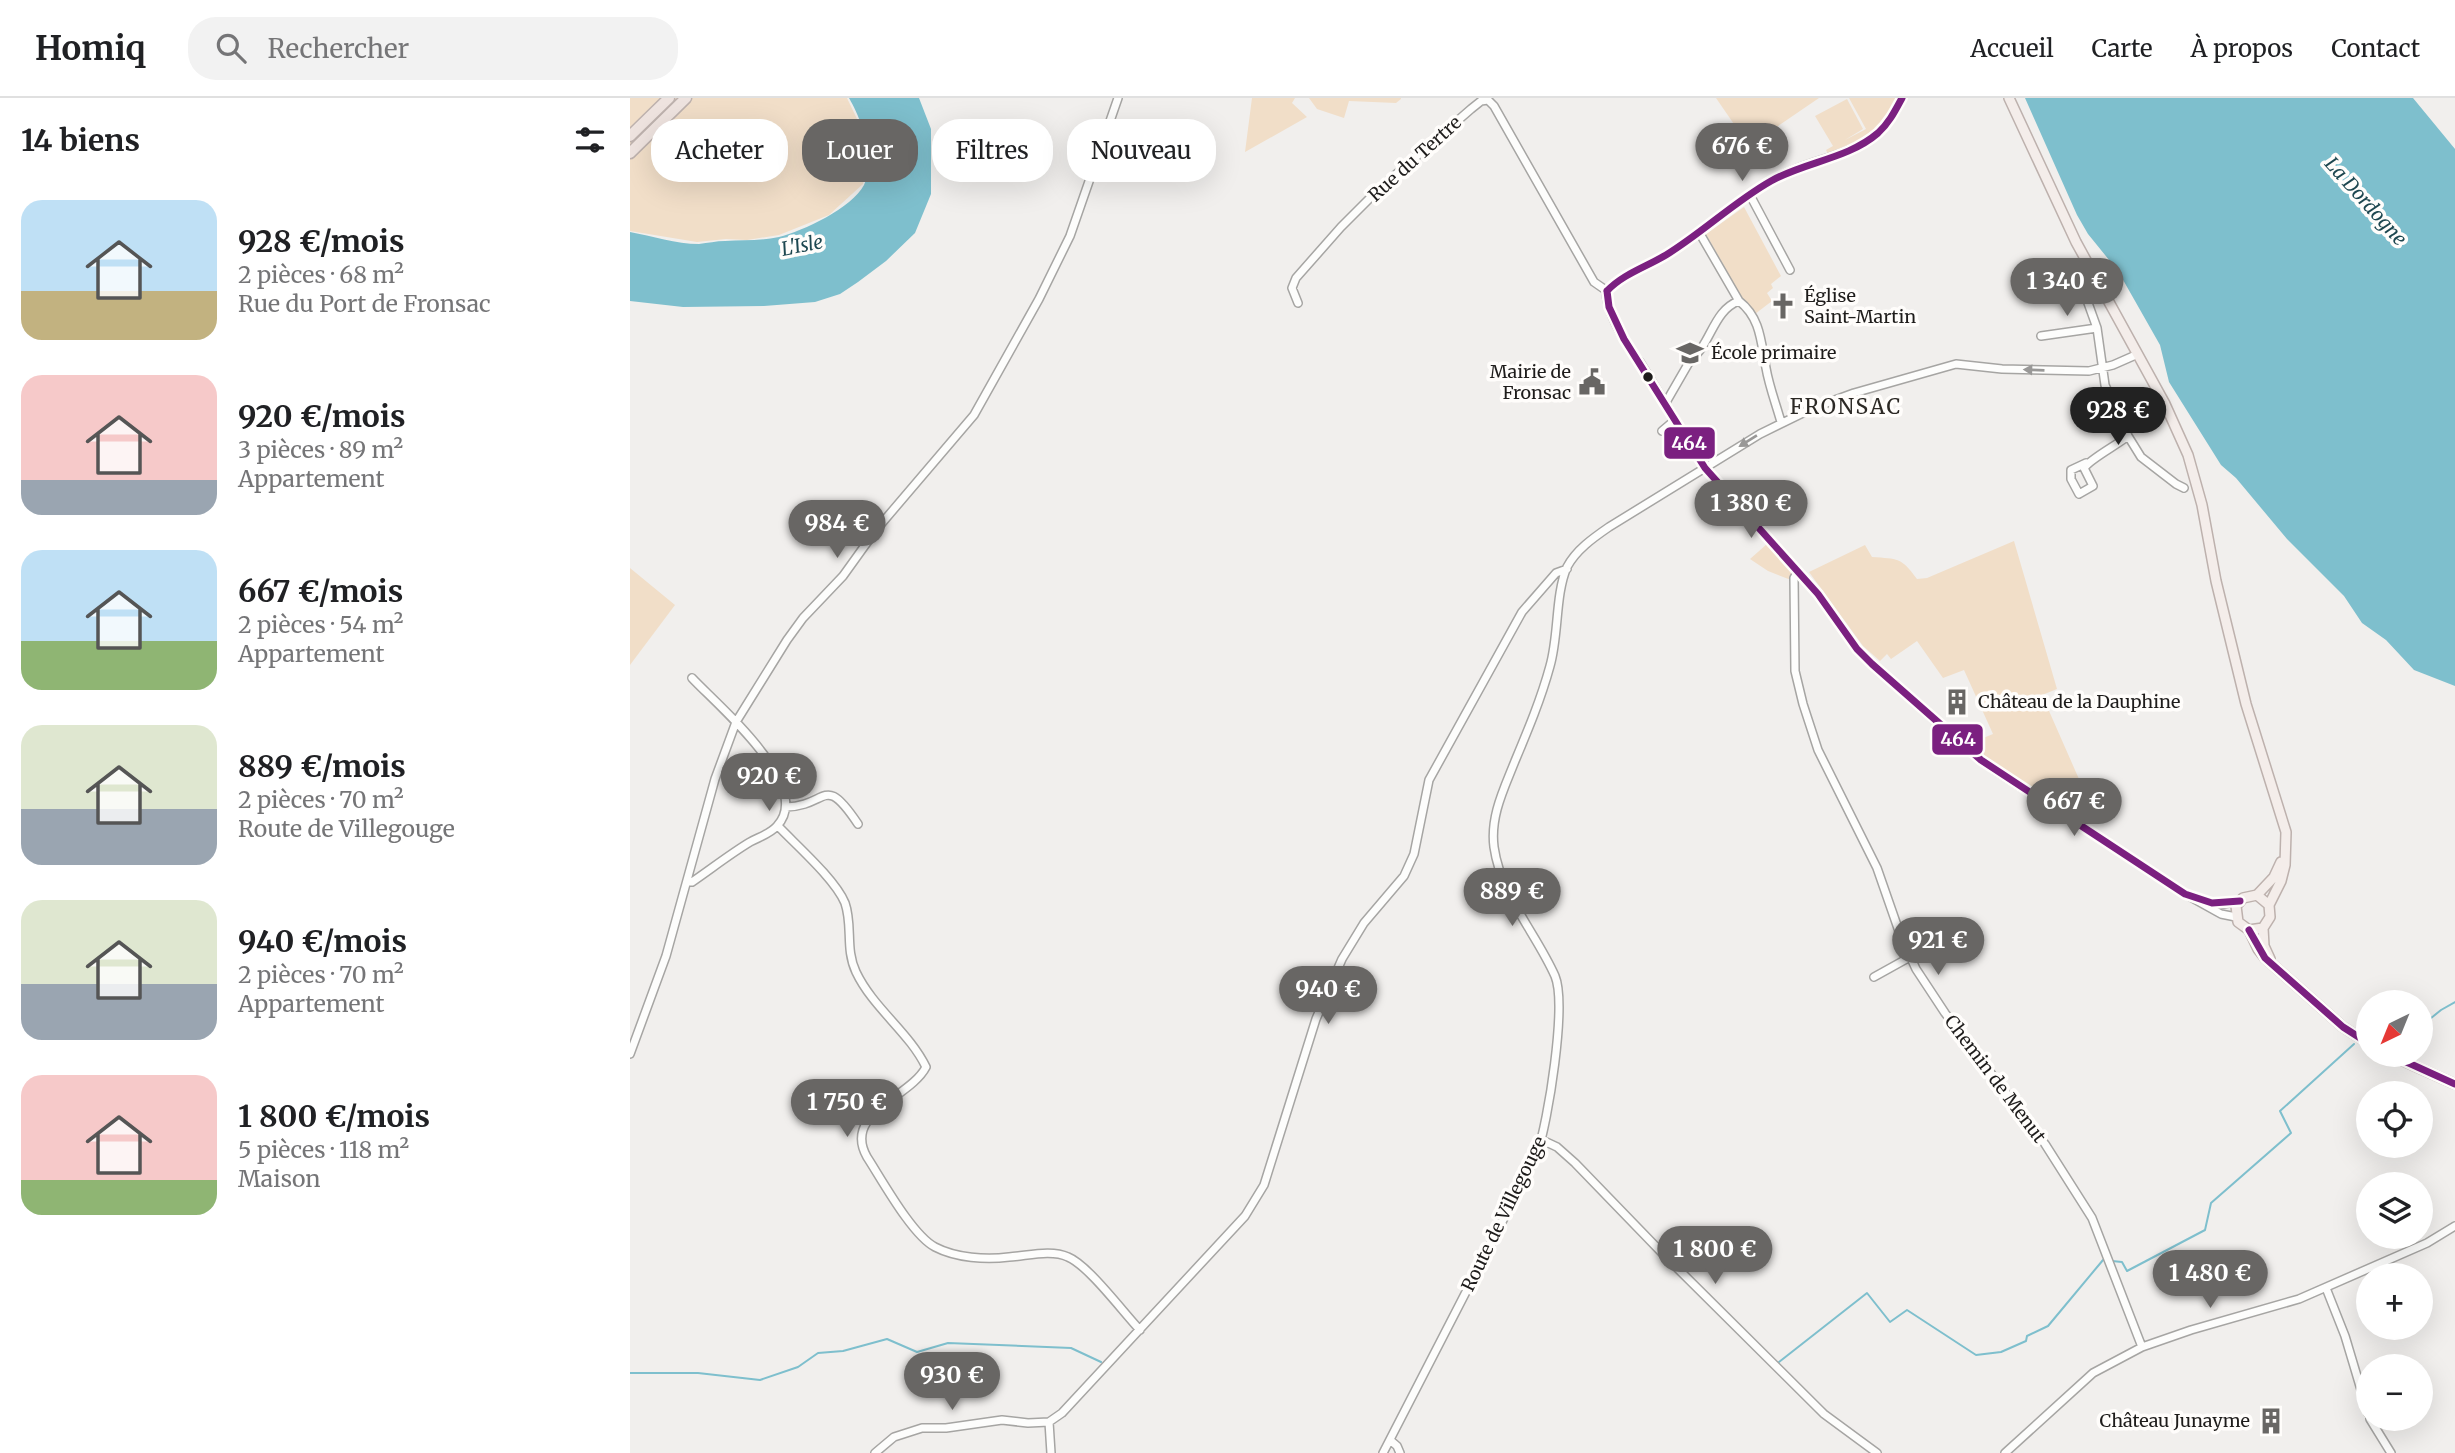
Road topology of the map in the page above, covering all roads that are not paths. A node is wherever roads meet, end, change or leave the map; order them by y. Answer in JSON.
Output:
{"nodes":[{"id":1,"x":669,"y":98,"type":"edge"},
{"id":2,"x":685,"y":98,"type":"edge"},
{"id":3,"x":1118,"y":98,"type":"edge"},
{"id":4,"x":1902,"y":98,"type":"edge"},
{"id":5,"x":2009,"y":98,"type":"edge"},
{"id":6,"x":630,"y":136,"type":"edge"},
{"id":7,"x":630,"y":153,"type":"edge"},
{"id":8,"x":1750,"y":195,"type":"junction"},
{"id":9,"x":1699,"y":232,"type":"junction"},
{"id":10,"x":1790,"y":270,"type":"dead end"},
{"id":11,"x":2083,"y":289,"type":"dead end"},
{"id":12,"x":1607,"y":291,"type":"junction"},
{"id":13,"x":1739,"y":301,"type":"junction"},
{"id":14,"x":1298,"y":303,"type":"dead end"},
{"id":15,"x":2097,"y":328,"type":"junction"},
{"id":16,"x":2041,"y":336,"type":"dead end"},
{"id":17,"x":2138,"y":354,"type":"junction"},
{"id":18,"x":2102,"y":369,"type":"junction"},
{"id":19,"x":1665,"y":404,"type":"junction"},
{"id":20,"x":1675,"y":420,"type":"junction"},
{"id":21,"x":1781,"y":422,"type":"junction"},
{"id":22,"x":1662,"y":431,"type":"dead end"},
{"id":23,"x":2128,"y":436,"type":"junction"},
{"id":24,"x":2086,"y":463,"type":"dead end"},
{"id":25,"x":1705,"y":468,"type":"junction"},
{"id":26,"x":2183,"y":488,"type":"dead end"},
{"id":27,"x":1567,"y":569,"type":"junction"},
{"id":28,"x":1798,"y":571,"type":"junction"},
{"id":29,"x":692,"y":678,"type":"dead end"},
{"id":30,"x":736,"y":722,"type":"junction"},
{"id":31,"x":786,"y":807,"type":"junction"},
{"id":32,"x":858,"y":824,"type":"dead end"},
{"id":33,"x":778,"y":826,"type":"junction"},
{"id":34,"x":2286,"y":850,"type":"junction"},
{"id":35,"x":687,"y":882,"type":"junction"},
{"id":36,"x":2257,"y":895,"type":"junction"},
{"id":37,"x":2197,"y":901,"type":"junction"},
{"id":38,"x":2240,"y":901,"type":"junction"},
{"id":39,"x":2269,"y":905,"type":"junction"},
{"id":40,"x":2236,"y":917,"type":"junction"},
{"id":41,"x":2263,"y":928,"type":"junction"},
{"id":42,"x":2249,"y":930,"type":"junction"},
{"id":43,"x":1910,"y":957,"type":"junction"},
{"id":44,"x":2272,"y":964,"type":"junction"},
{"id":45,"x":1874,"y":977,"type":"dead end"},
{"id":46,"x":2356,"y":1035,"type":"edge"},
{"id":47,"x":630,"y":1054,"type":"edge"},
{"id":48,"x":2419,"y":1068,"type":"edge"},
{"id":49,"x":2455,"y":1084,"type":"edge"},
{"id":50,"x":1542,"y":1140,"type":"junction"},
{"id":51,"x":2455,"y":1226,"type":"edge"},
{"id":52,"x":2326,"y":1288,"type":"junction"},
{"id":53,"x":1140,"y":1330,"type":"junction"},
{"id":54,"x":2142,"y":1347,"type":"junction"},
{"id":55,"x":2356,"y":1373,"type":"edge"},
{"id":56,"x":1049,"y":1422,"type":"junction"},
{"id":57,"x":2377,"y":1431,"type":"edge"},
{"id":58,"x":1390,"y":1440,"type":"junction"},
{"id":59,"x":875,"y":1453,"type":"edge"},
{"id":60,"x":1051,"y":1453,"type":"edge"},
{"id":61,"x":1383,"y":1453,"type":"edge"},
{"id":62,"x":1400,"y":1453,"type":"edge"},
{"id":63,"x":1877,"y":1453,"type":"edge"},
{"id":64,"x":2005,"y":1453,"type":"edge"},
{"id":65,"x":2391,"y":1453,"type":"edge"}],
"edges":[{"from":1,"to":6,"type":"highway"},
{"from":2,"to":7,"type":"highway"},
{"from":3,"to":30,"type":"street"},
{"from":4,"to":8,"type":"street"},
{"from":5,"to":17,"type":"main road"},
{"from":8,"to":9,"type":"street"},
{"from":8,"to":10,"type":"street"},
{"from":9,"to":12,"type":"street"},
{"from":9,"to":13,"type":"street"},
{"from":11,"to":15,"type":"street"},
{"from":12,"to":14,"type":"street","name":"Rue du Tertre"},
{"from":12,"to":19,"type":"street"},
{"from":13,"to":19,"type":"street"},
{"from":13,"to":21,"type":"street"},
{"from":15,"to":16,"type":"street"},
{"from":15,"to":18,"type":"street"},
{"from":17,"to":18,"type":"street"},
{"from":17,"to":34,"type":"main road"},
{"from":18,"to":21,"type":"street","name":"Route de Villegouge","one_way":true},
{"from":18,"to":23,"type":"street"},
{"from":19,"to":20,"type":"street"},
{"from":20,"to":22,"type":"street"},
{"from":20,"to":25,"type":"street"},
{"from":21,"to":25,"type":"street","name":"Route de Villegouge","one_way":true},
{"from":23,"to":24,"type":"street"},
{"from":23,"to":26,"type":"street"},
{"from":25,"to":27,"type":"street","name":"Route de Villegouge"},
{"from":25,"to":28,"type":"street"},
{"from":27,"to":50,"type":"street","name":"Route de Villegouge"},
{"from":27,"to":53,"type":"street"},
{"from":28,"to":37,"type":"street"},
{"from":28,"to":43,"type":"street","name":"Chemin de Menut"},
{"from":29,"to":30,"type":"street"},
{"from":30,"to":31,"type":"street"},
{"from":30,"to":35,"type":"street"},
{"from":31,"to":32,"type":"street"},
{"from":31,"to":33,"type":"street"},
{"from":33,"to":35,"type":"street"},
{"from":33,"to":53,"type":"street"},
{"from":34,"to":36,"type":"main road"},
{"from":34,"to":39,"type":"main road"},
{"from":35,"to":47,"type":"street"},
{"from":36,"to":38,"type":"main road"},
{"from":36,"to":39,"type":"main road"},
{"from":37,"to":38,"type":"street"},
{"from":37,"to":40,"type":"street"},
{"from":38,"to":40,"type":"main road"},
{"from":39,"to":41,"type":"main road"},
{"from":40,"to":42,"type":"main road"},
{"from":41,"to":42,"type":"main road"},
{"from":41,"to":44,"type":"main road"},
{"from":42,"to":44,"type":"main road"},
{"from":43,"to":45,"type":"street"},
{"from":43,"to":54,"type":"street","name":"Chemin de Menut"},
{"from":44,"to":46,"type":"main road"},
{"from":48,"to":49,"type":"main road"},
{"from":50,"to":58,"type":"street","name":"Route de Villegouge"},
{"from":50,"to":63,"type":"street"},
{"from":51,"to":52,"type":"street"},
{"from":52,"to":54,"type":"street"},
{"from":52,"to":55,"type":"street"},
{"from":53,"to":56,"type":"street"},
{"from":54,"to":64,"type":"street"},
{"from":56,"to":59,"type":"street"},
{"from":56,"to":60,"type":"street"},
{"from":57,"to":65,"type":"street"},
{"from":58,"to":61,"type":"street","name":"Route de Villegouge"},
{"from":58,"to":62,"type":"street"}]}
